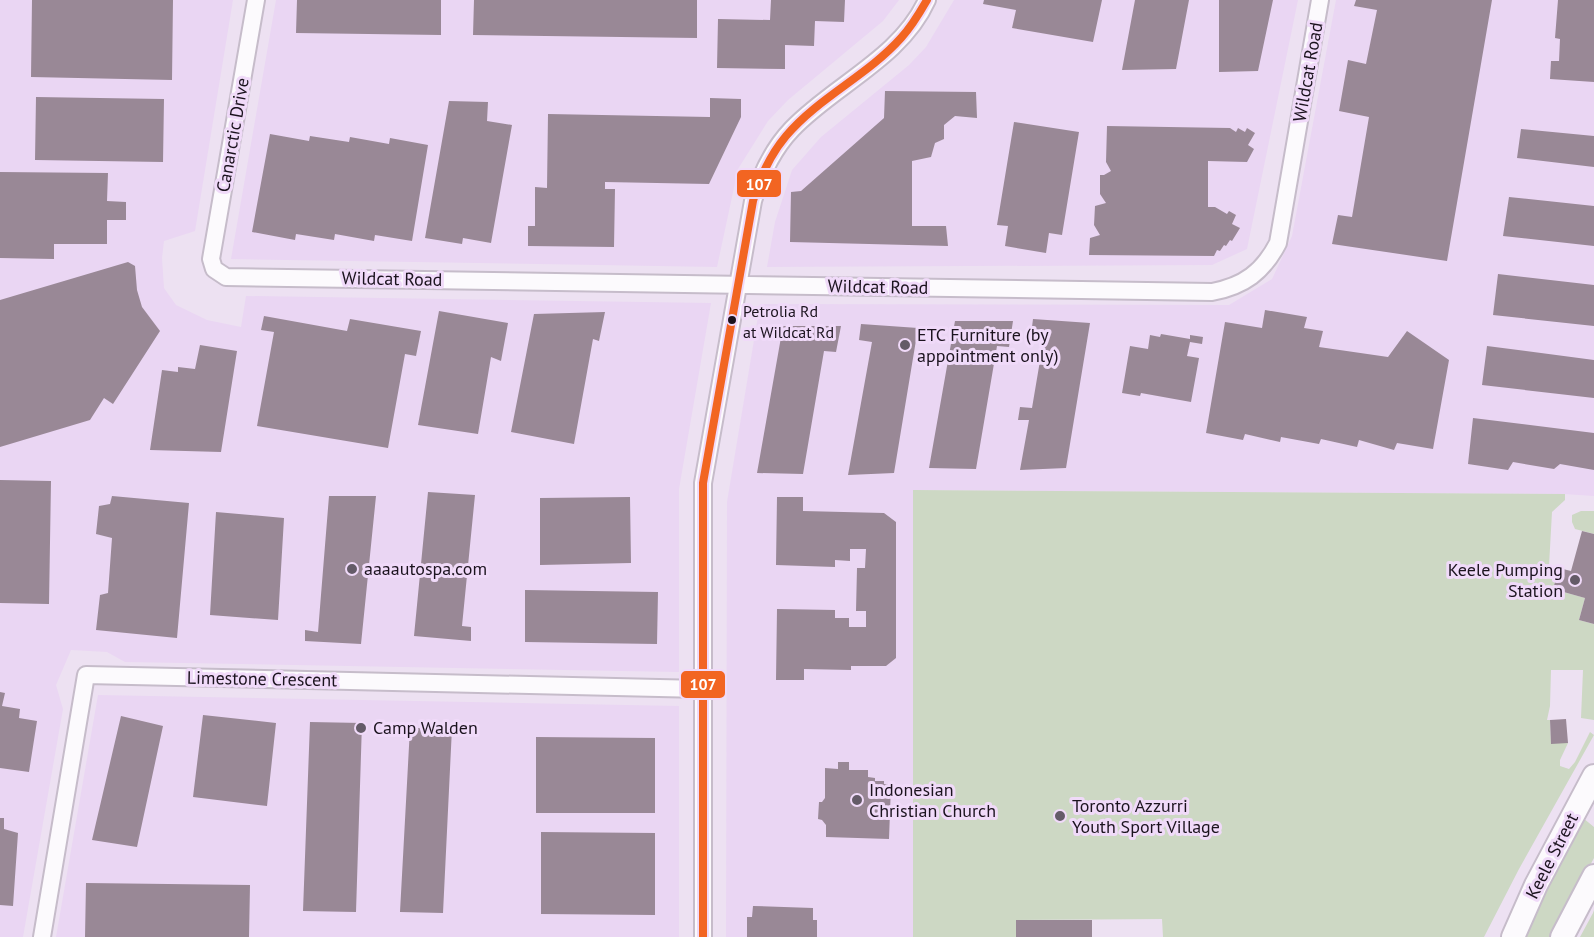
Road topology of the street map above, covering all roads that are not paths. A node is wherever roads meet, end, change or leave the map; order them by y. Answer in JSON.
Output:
{"nodes":[{"id":1,"x":256,"y":0,"type":"edge"},
{"id":2,"x":927,"y":0,"type":"edge"},
{"id":3,"x":1320,"y":0,"type":"edge"},
{"id":4,"x":214,"y":269,"type":"joint"},
{"id":5,"x":737,"y":285,"type":"junction"},
{"id":6,"x":702,"y":689,"type":"junction"},
{"id":7,"x":1594,"y":776,"type":"edge"},
{"id":8,"x":1588,"y":808,"type":"edge"},
{"id":9,"x":1594,"y":876,"type":"edge"},
{"id":10,"x":42,"y":937,"type":"edge"},
{"id":11,"x":703,"y":937,"type":"edge"},
{"id":12,"x":1513,"y":937,"type":"edge"},
{"id":13,"x":1562,"y":937,"type":"edge"}],
"edges":[{"from":1,"to":4,"type":"street","name":"Canarctic Drive"},
{"from":2,"to":5,"type":"street"},
{"from":3,"to":5,"type":"street","name":"Wildcat Road"},
{"from":4,"to":5,"type":"street","name":"Wildcat Road"},
{"from":5,"to":6,"type":"street"},
{"from":6,"to":10,"type":"street","name":"Limestone Crescent"},
{"from":6,"to":11,"type":"street"},
{"from":7,"to":8,"type":"main road","name":"Keele Street"},
{"from":8,"to":12,"type":"main road","name":"Keele Street"},
{"from":9,"to":13,"type":"main road"}]}
